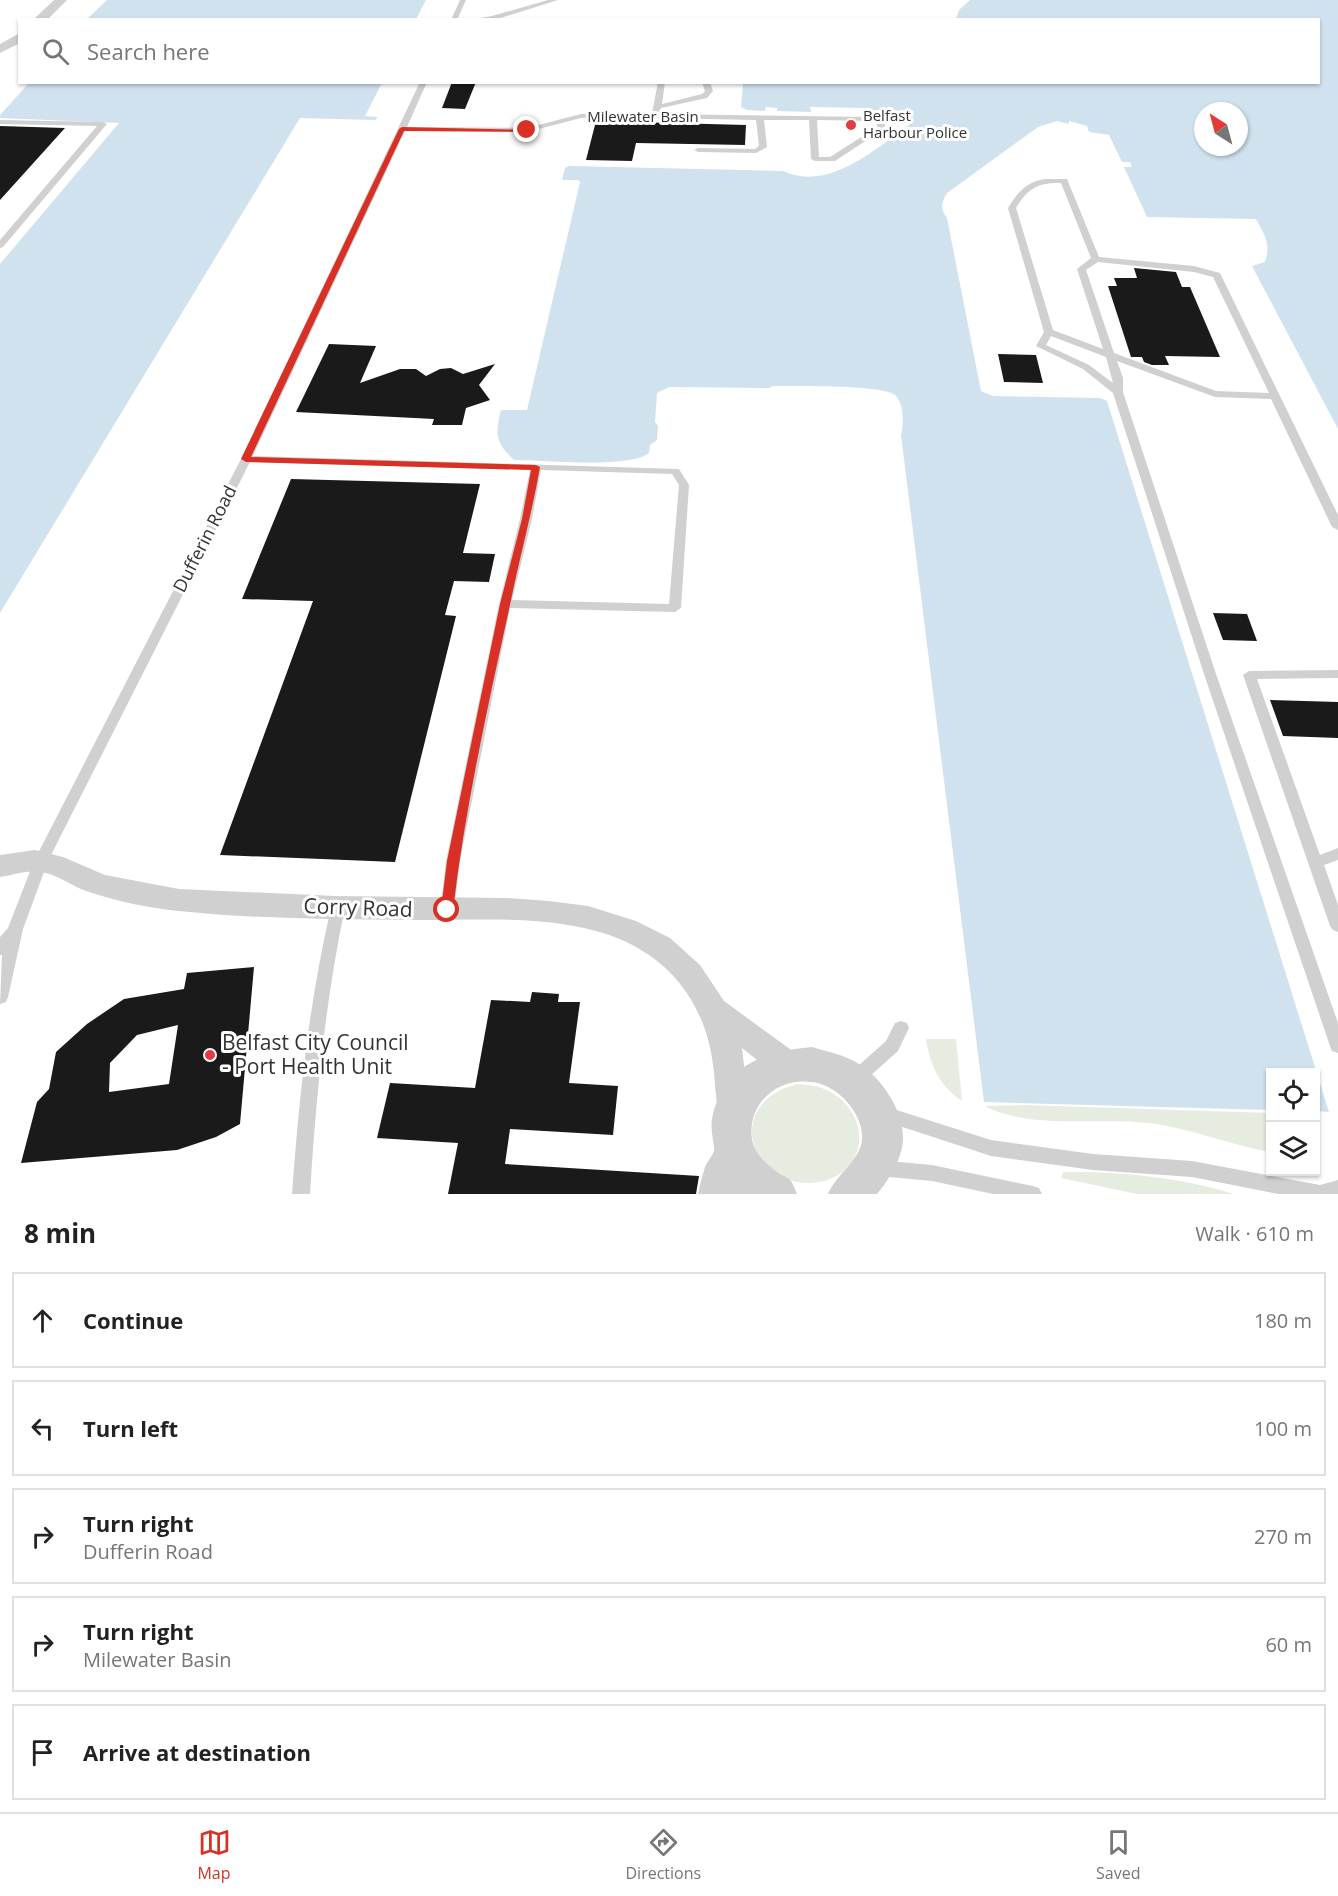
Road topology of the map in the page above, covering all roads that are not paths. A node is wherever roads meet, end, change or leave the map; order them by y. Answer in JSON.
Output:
{"nodes":[{"id":1,"x":61,"y":0,"type":"edge"},
{"id":2,"x":463,"y":0,"type":"edge"},
{"id":3,"x":555,"y":0,"type":"edge"},
{"id":4,"x":41,"y":18,"type":"edge"},
{"id":5,"x":455,"y":18,"type":"edge"},
{"id":6,"x":492,"y":18,"type":"edge"},
{"id":7,"x":18,"y":38,"type":"edge"},
{"id":8,"x":0,"y":49,"type":"edge"},
{"id":9,"x":423,"y":84,"type":"edge"},
{"id":10,"x":662,"y":84,"type":"edge"},
{"id":11,"x":707,"y":84,"type":"edge"},
{"id":12,"x":657,"y":107,"type":"junction"},
{"id":13,"x":656,"y":116,"type":"junction"},
{"id":14,"x":760,"y":118,"type":"junction"},
{"id":15,"x":813,"y":119,"type":"junction"},
{"id":16,"x":0,"y":122,"type":"edge"},
{"id":17,"x":402,"y":129,"type":"junction"},
{"id":18,"x":698,"y":150,"type":"dead end"},
{"id":19,"x":0,"y":245,"type":"edge"},
{"id":20,"x":1096,"y":259,"type":"junction"},
{"id":21,"x":1049,"y":332,"type":"junction"},
{"id":22,"x":1108,"y":353,"type":"junction"},
{"id":23,"x":1118,"y":392,"type":"junction"},
{"id":24,"x":1275,"y":396,"type":"junction"},
{"id":25,"x":246,"y":459,"type":"junction"},
{"id":26,"x":536,"y":467,"type":"junction"},
{"id":27,"x":1338,"y":527,"type":"edge"},
{"id":28,"x":505,"y":604,"type":"junction"},
{"id":29,"x":1338,"y":674,"type":"edge"},
{"id":30,"x":1338,"y":854,"type":"edge"},
{"id":31,"x":41,"y":861,"type":"junction"},
{"id":32,"x":1316,"y":862,"type":"junction"},
{"id":33,"x":0,"y":866,"type":"edge"},
{"id":34,"x":338,"y":908,"type":"junction"},
{"id":35,"x":447,"y":910,"type":"junction"},
{"id":36,"x":1338,"y":926,"type":"edge"},
{"id":37,"x":15,"y":929,"type":"junction"},
{"id":38,"x":0,"y":949,"type":"edge"},
{"id":39,"x":0,"y":997,"type":"edge"},
{"id":40,"x":715,"y":1011,"type":"junction"},
{"id":41,"x":901,"y":1028,"type":"dead end"},
{"id":42,"x":1338,"y":1046,"type":"edge"},
{"id":43,"x":787,"y":1065,"type":"junction"},
{"id":44,"x":853,"y":1081,"type":"junction"},
{"id":45,"x":734,"y":1109,"type":"junction"},
{"id":46,"x":877,"y":1112,"type":"junction"},
{"id":47,"x":736,"y":1156,"type":"junction"},
{"id":48,"x":862,"y":1181,"type":"edge"},
{"id":49,"x":1338,"y":1188,"type":"edge"},
{"id":50,"x":301,"y":1194,"type":"edge"},
{"id":51,"x":719,"y":1194,"type":"edge"},
{"id":52,"x":776,"y":1194,"type":"edge"},
{"id":53,"x":1033,"y":1194,"type":"edge"},
{"id":54,"x":1320,"y":1194,"type":"edge"}],
"edges":[{"from":1,"to":4,"type":"street"},
{"from":2,"to":5,"type":"lane"},
{"from":3,"to":6,"type":"lane"},
{"from":7,"to":8,"type":"street"},
{"from":9,"to":17,"type":"lane","name":"Dufferin Road"},
{"from":10,"to":12,"type":"lane"},
{"from":11,"to":12,"type":"lane"},
{"from":12,"to":13,"type":"lane"},
{"from":13,"to":14,"type":"lane","name":"Milewater Basin"},
{"from":13,"to":17,"type":"lane","name":"Milewater Basin"},
{"from":14,"to":15,"type":"lane","name":"Milewater Basin"},
{"from":14,"to":18,"type":"lane"},
{"from":15,"to":15,"type":"lane","name":"Milewater Basin"},
{"from":16,"to":19,"type":"lane"},
{"from":17,"to":25,"type":"lane","name":"Dufferin Road"},
{"from":20,"to":21,"type":"lane"},
{"from":20,"to":22,"type":"lane"},
{"from":20,"to":24,"type":"lane"},
{"from":21,"to":22,"type":"lane"},
{"from":21,"to":23,"type":"lane"},
{"from":22,"to":23,"type":"lane"},
{"from":22,"to":24,"type":"lane"},
{"from":23,"to":42,"type":"lane"},
{"from":24,"to":27,"type":"lane"},
{"from":25,"to":26,"type":"lane"},
{"from":25,"to":31,"type":"lane","name":"Dufferin Road"},
{"from":26,"to":28,"type":"lane"},
{"from":26,"to":28,"type":"lane"},
{"from":28,"to":35,"type":"lane"},
{"from":29,"to":32,"type":"lane"},
{"from":30,"to":32,"type":"lane"},
{"from":31,"to":33,"type":"street"},
{"from":31,"to":34,"type":"street","name":"Corry Road"},
{"from":31,"to":37,"type":"lane","name":"Dufferin Road"},
{"from":32,"to":36,"type":"lane"},
{"from":34,"to":35,"type":"street","name":"Corry Road"},
{"from":34,"to":50,"type":"lane"},
{"from":35,"to":40,"type":"street","name":"Corry Road"},
{"from":37,"to":38,"type":"lane"},
{"from":37,"to":39,"type":"lane"},
{"from":40,"to":43,"type":"street","name":"Corry Road"},
{"from":40,"to":45,"type":"street","name":"Corry Road"},
{"from":41,"to":44,"type":"lane"},
{"from":43,"to":44,"type":"street"},
{"from":43,"to":45,"type":"street"},
{"from":44,"to":46,"type":"street"},
{"from":45,"to":47,"type":"street"},
{"from":46,"to":48,"type":"street"},
{"from":46,"to":54,"type":"lane"},
{"from":47,"to":51,"type":"street"},
{"from":47,"to":52,"type":"street"},
{"from":48,"to":53,"type":"lane"},
{"from":49,"to":54,"type":"lane"}]}
